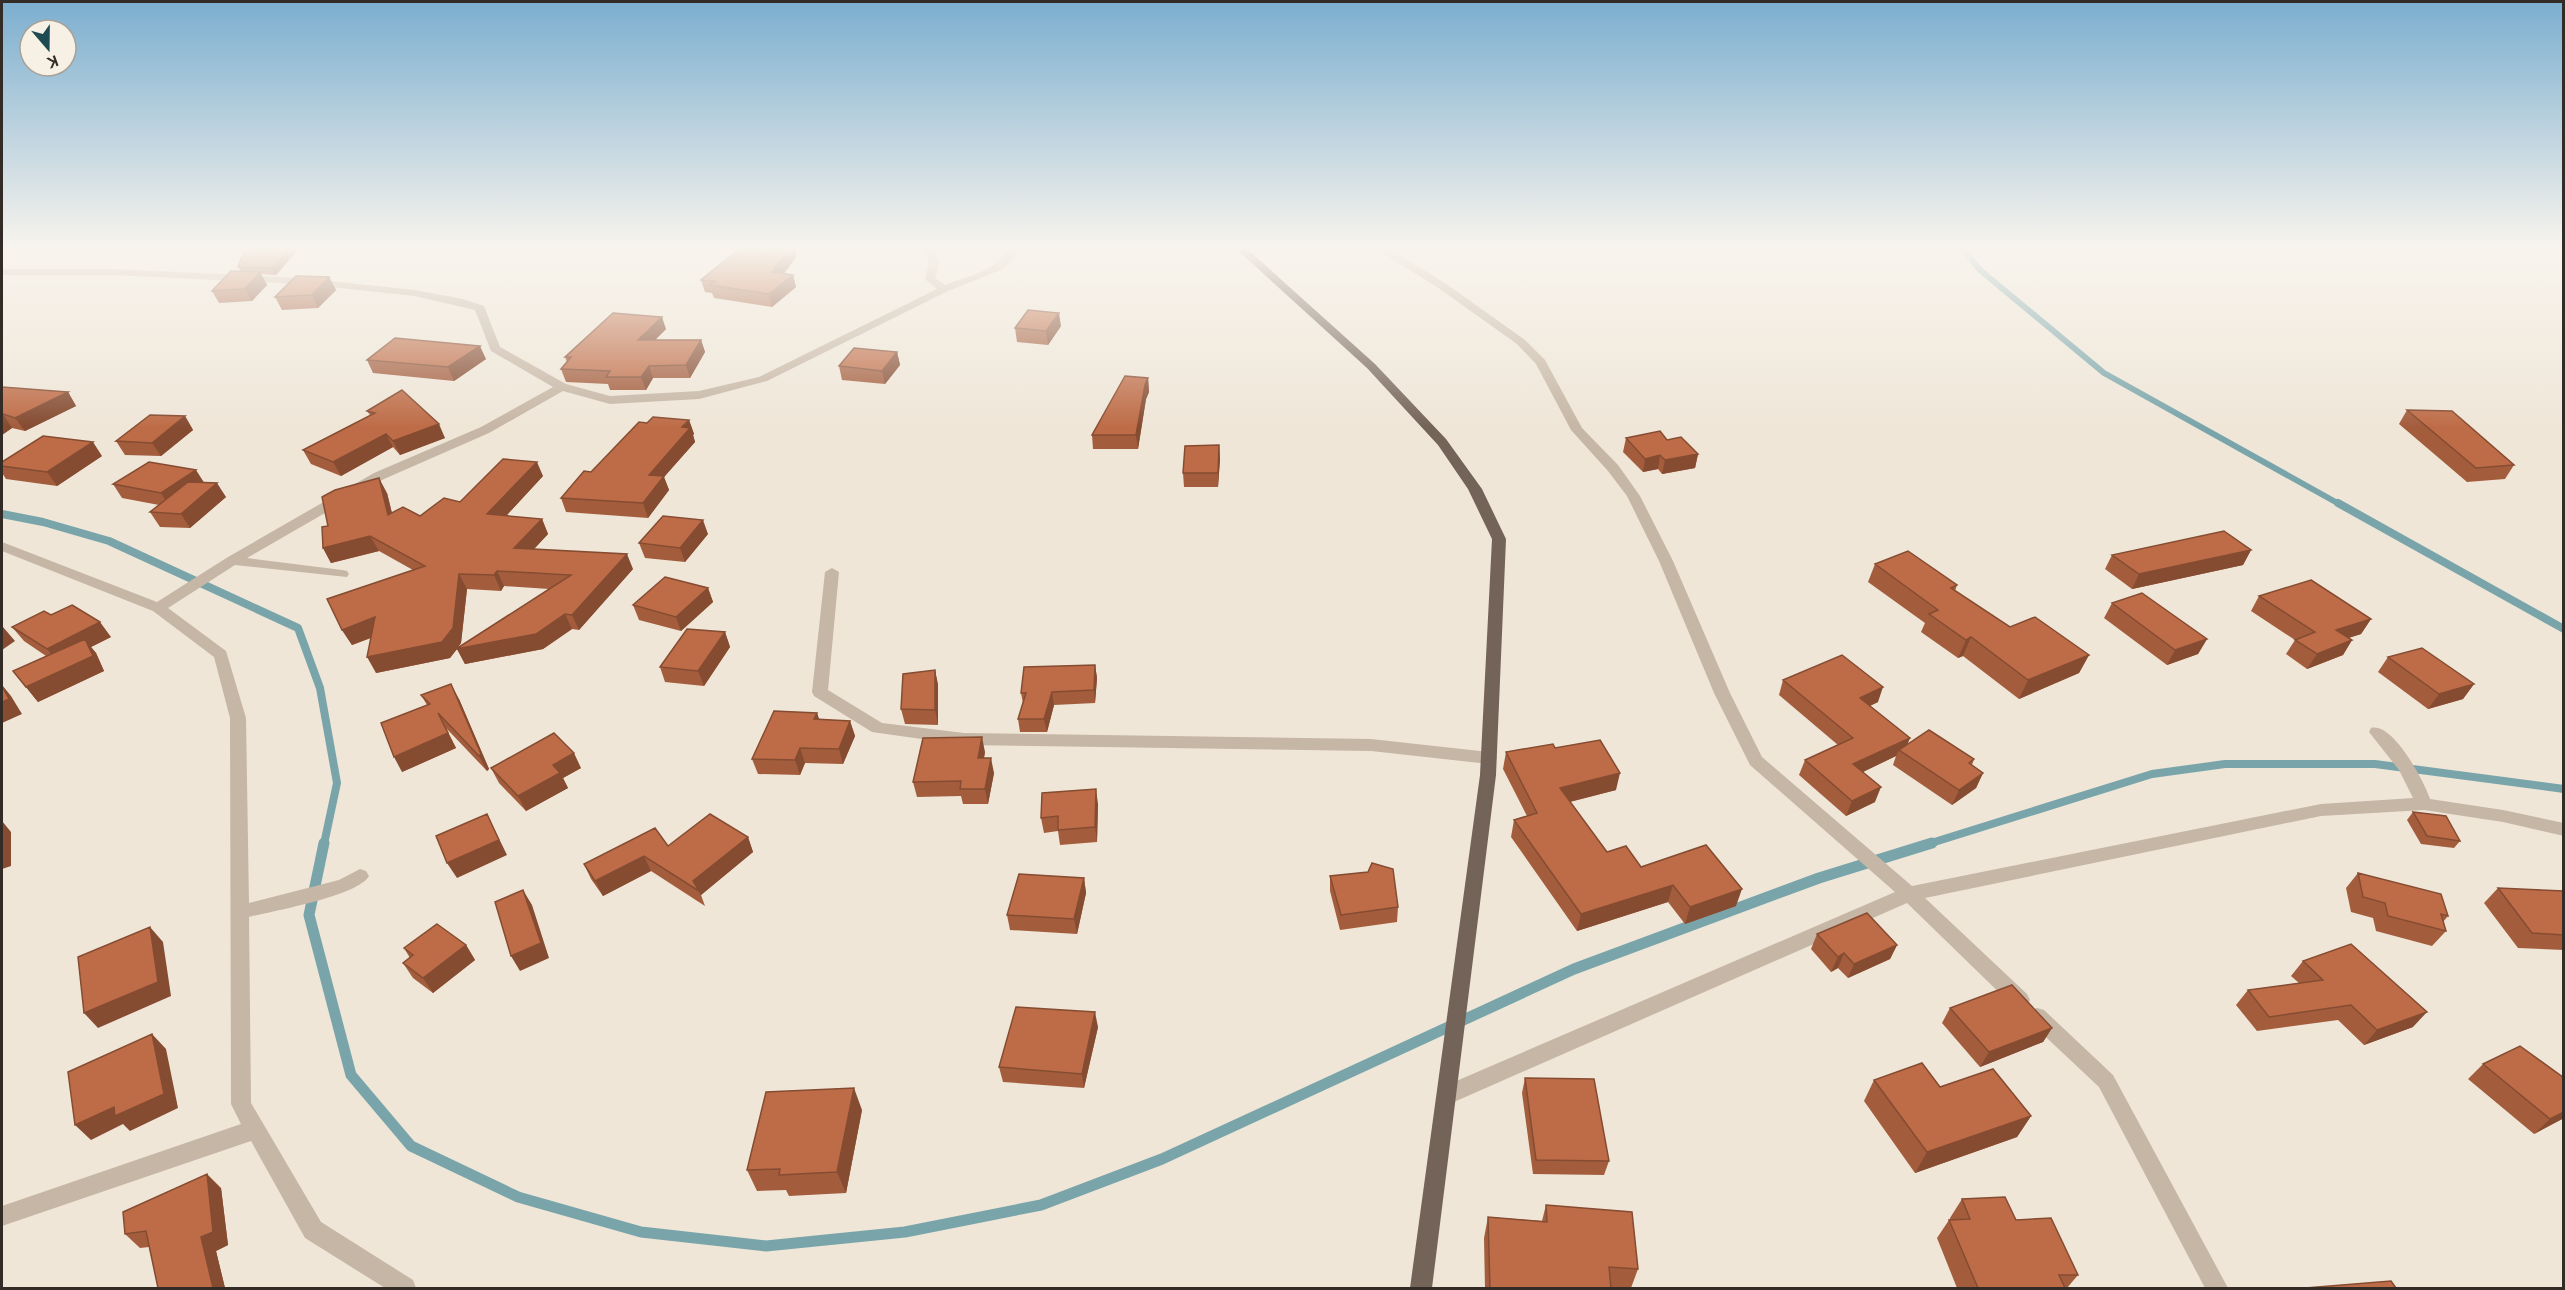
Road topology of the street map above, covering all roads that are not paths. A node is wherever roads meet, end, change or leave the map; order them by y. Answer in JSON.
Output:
{"nodes":[{"id":1,"x":475,"y":306,"type":"edge"},
{"id":2,"x":909,"y":306,"type":"edge"},
{"id":3,"x":1305,"y":306,"type":"edge"},
{"id":4,"x":1471,"y":306,"type":"edge"},
{"id":5,"x":562,"y":387,"type":"junction"},
{"id":6,"x":2,"y":546,"type":"edge"},
{"id":7,"x":233,"y":560,"type":"junction"},
{"id":8,"x":832,"y":572,"type":"dead end"},
{"id":9,"x":342,"y":574,"type":"dead end"},
{"id":10,"x":158,"y":608,"type":"junction"},
{"id":11,"x":2377,"y":732,"type":"dead end"},
{"id":12,"x":1489,"y":758,"type":"junction"},
{"id":13,"x":2424,"y":804,"type":"junction"},
{"id":14,"x":2564,"y":830,"type":"edge"},
{"id":15,"x":360,"y":876,"type":"dead end"},
{"id":16,"x":1909,"y":894,"type":"junction"},
{"id":17,"x":240,"y":912,"type":"junction"},
{"id":18,"x":1447,"y":1095,"type":"junction"},
{"id":19,"x":256,"y":1129,"type":"junction"},
{"id":20,"x":2,"y":1216,"type":"edge"},
{"id":21,"x":405,"y":1288,"type":"edge"},
{"id":22,"x":1421,"y":1288,"type":"edge"},
{"id":23,"x":2217,"y":1288,"type":"edge"}],
"edges":[{"from":1,"to":5,"type":"street"},
{"from":2,"to":5,"type":"street"},
{"from":3,"to":12,"type":"main road"},
{"from":4,"to":16,"type":"street"},
{"from":5,"to":7,"type":"street"},
{"from":6,"to":10,"type":"street"},
{"from":7,"to":9,"type":"street"},
{"from":7,"to":10,"type":"street"},
{"from":8,"to":12,"type":"street"},
{"from":10,"to":17,"type":"street"},
{"from":11,"to":13,"type":"street"},
{"from":12,"to":18,"type":"main road"},
{"from":13,"to":14,"type":"street"},
{"from":13,"to":16,"type":"street"},
{"from":15,"to":17,"type":"street"},
{"from":16,"to":18,"type":"street"},
{"from":16,"to":23,"type":"street"},
{"from":17,"to":19,"type":"street"},
{"from":18,"to":22,"type":"main road"},
{"from":19,"to":20,"type":"street"},
{"from":19,"to":21,"type":"street"}]}
